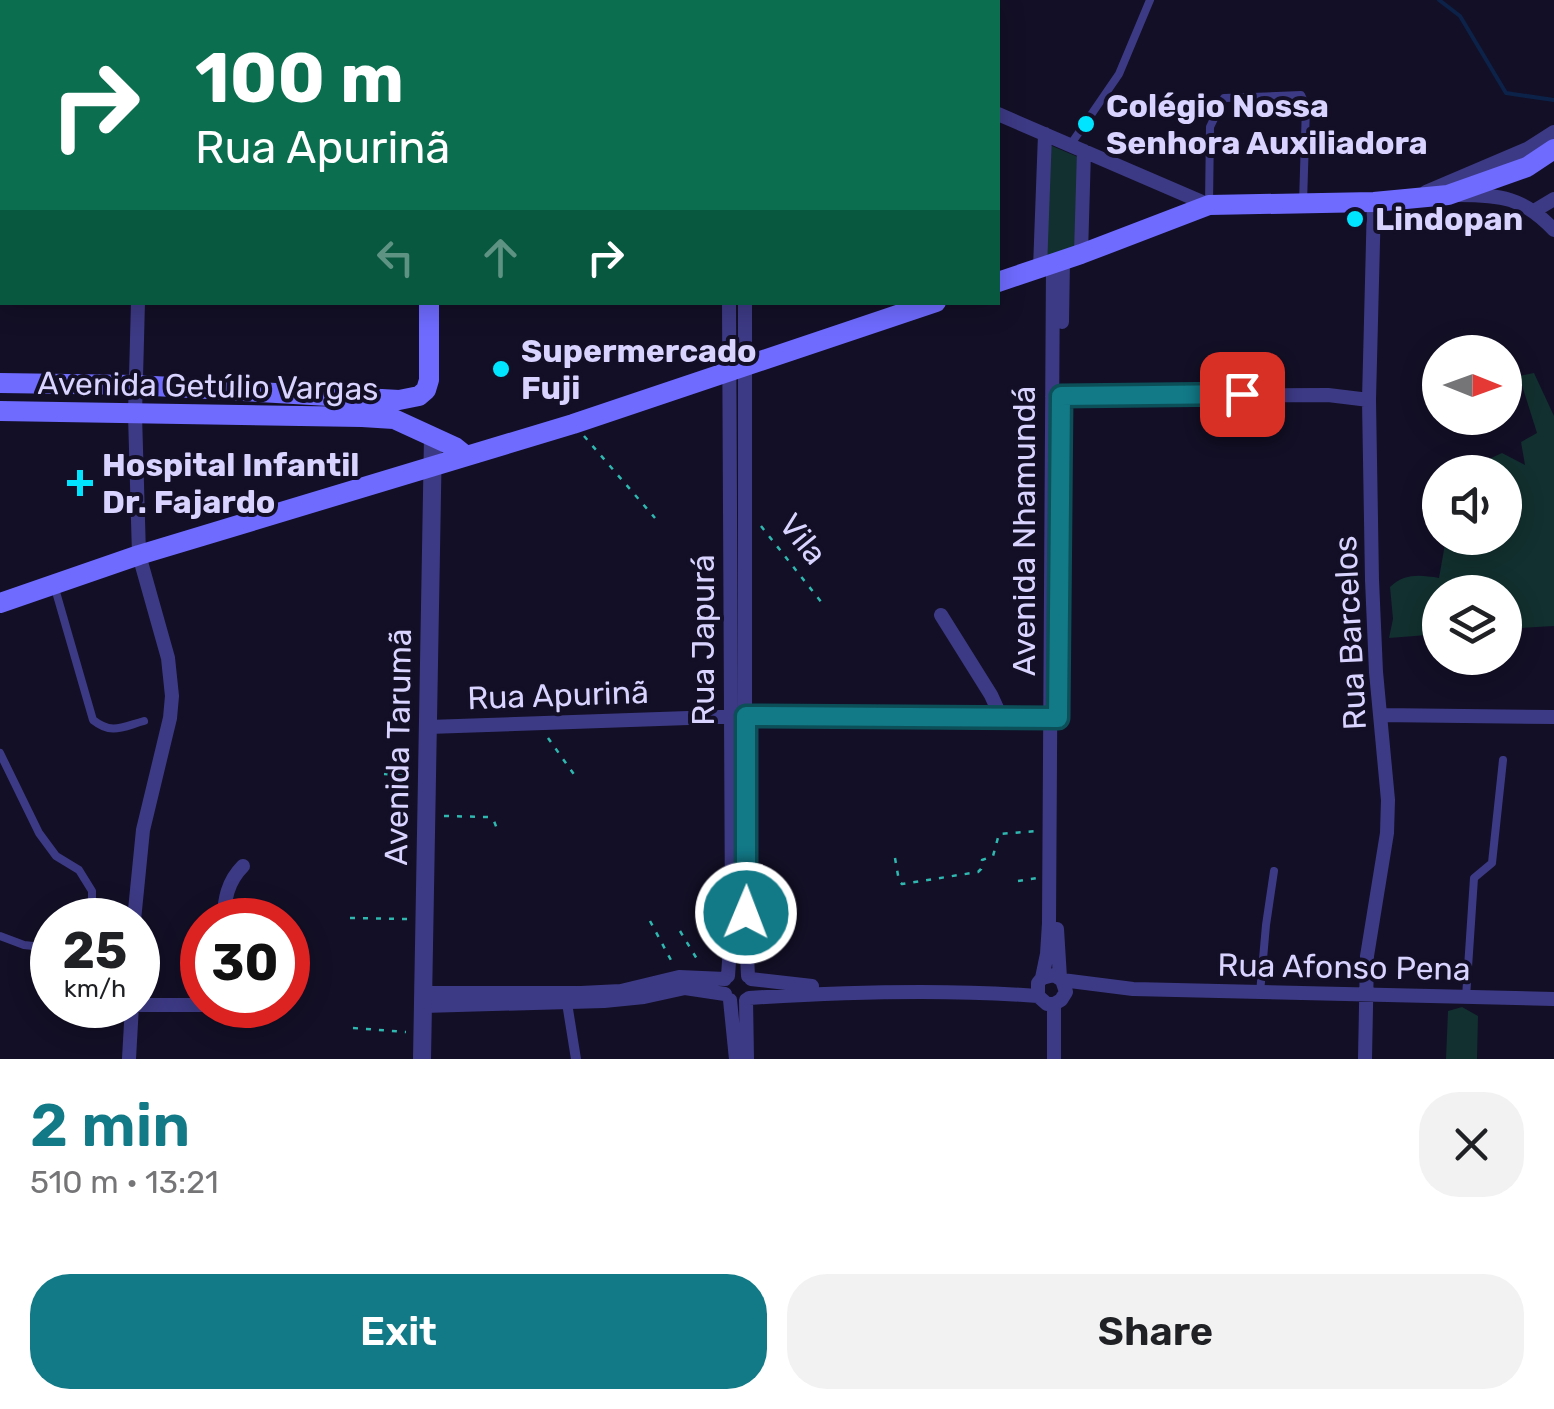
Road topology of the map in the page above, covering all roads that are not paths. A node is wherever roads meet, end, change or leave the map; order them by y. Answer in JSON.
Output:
{"nodes":[{"id":1,"x":1150,"y":0,"type":"edge"},
{"id":2,"x":1000,"y":115,"type":"edge"},
{"id":3,"x":1554,"y":132,"type":"edge"},
{"id":4,"x":1045,"y":134,"type":"junction"},
{"id":5,"x":1077,"y":148,"type":"junction"},
{"id":6,"x":1554,"y":150,"type":"edge"},
{"id":7,"x":1448,"y":196,"type":"junction"},
{"id":8,"x":1554,"y":199,"type":"edge"},
{"id":9,"x":1406,"y":200,"type":"junction"},
{"id":10,"x":1374,"y":202,"type":"junction"},
{"id":11,"x":1303,"y":203,"type":"junction"},
{"id":12,"x":1209,"y":205,"type":"junction"},
{"id":13,"x":1534,"y":211,"type":"junction"},
{"id":14,"x":1554,"y":230,"type":"edge"},
{"id":15,"x":1059,"y":262,"type":"junction"},
{"id":16,"x":1000,"y":281,"type":"edge"},
{"id":17,"x":138,"y":305,"type":"edge"},
{"id":18,"x":429,"y":305,"type":"edge"},
{"id":19,"x":728,"y":305,"type":"edge"},
{"id":20,"x":745,"y":305,"type":"edge"},
{"id":21,"x":927,"y":305,"type":"edge"},
{"id":22,"x":738,"y":368,"type":"junction"},
{"id":23,"x":0,"y":383,"type":"edge"},
{"id":24,"x":136,"y":384,"type":"junction"},
{"id":25,"x":1057,"y":396,"type":"junction"},
{"id":26,"x":1370,"y":400,"type":"junction"},
{"id":27,"x":0,"y":412,"type":"edge"},
{"id":28,"x":135,"y":414,"type":"junction"},
{"id":29,"x":433,"y":437,"type":"junction"},
{"id":30,"x":465,"y":455,"type":"junction"},
{"id":31,"x":432,"y":466,"type":"junction"},
{"id":32,"x":139,"y":556,"type":"junction"},
{"id":33,"x":54,"y":585,"type":"junction"},
{"id":34,"x":3,"y":598,"type":"edge"},
{"id":35,"x":941,"y":615,"type":"dead end"},
{"id":36,"x":1380,"y":715,"type":"junction"},
{"id":37,"x":739,"y":716,"type":"junction"},
{"id":38,"x":1000,"y":717,"type":"junction"},
{"id":39,"x":1054,"y":717,"type":"junction"},
{"id":40,"x":1554,"y":718,"type":"edge"},
{"id":41,"x":144,"y":721,"type":"dead end"},
{"id":42,"x":428,"y":727,"type":"junction"},
{"id":43,"x":0,"y":753,"type":"edge"},
{"id":44,"x":1503,"y":760,"type":"dead end"},
{"id":45,"x":243,"y":866,"type":"dead end"},
{"id":46,"x":1274,"y":871,"type":"dead end"},
{"id":47,"x":92,"y":898,"type":"edge"},
{"id":48,"x":136,"y":898,"type":"edge"},
{"id":49,"x":226,"y":898,"type":"edge"},
{"id":50,"x":0,"y":936,"type":"edge"},
{"id":51,"x":30,"y":946,"type":"edge"},
{"id":52,"x":749,"y":978,"type":"junction"},
{"id":53,"x":1061,"y":979,"type":"junction"},
{"id":54,"x":1039,"y":986,"type":"junction"},
{"id":55,"x":1133,"y":989,"type":"junction"},
{"id":56,"x":973,"y":990,"type":"junction"},
{"id":57,"x":734,"y":991,"type":"junction"},
{"id":58,"x":1260,"y":992,"type":"junction"},
{"id":59,"x":1366,"y":994,"type":"junction"},
{"id":60,"x":621,"y":995,"type":"junction"},
{"id":61,"x":1466,"y":997,"type":"junction"},
{"id":62,"x":1554,"y":999,"type":"edge"},
{"id":63,"x":424,"y":1000,"type":"junction"},
{"id":64,"x":1059,"y":1000,"type":"junction"},
{"id":65,"x":567,"y":1004,"type":"junction"},
{"id":66,"x":132,"y":1028,"type":"edge"},
{"id":67,"x":129,"y":1059,"type":"edge"},
{"id":68,"x":422,"y":1059,"type":"edge"},
{"id":69,"x":576,"y":1059,"type":"edge"},
{"id":70,"x":736,"y":1059,"type":"edge"},
{"id":71,"x":747,"y":1059,"type":"edge"},
{"id":72,"x":1054,"y":1059,"type":"edge"},
{"id":73,"x":1365,"y":1059,"type":"edge"}],
"edges":[{"from":1,"to":5,"type":"lane"},
{"from":2,"to":4,"type":"street"},
{"from":3,"to":9,"type":"street"},
{"from":4,"to":5,"type":"street"},
{"from":4,"to":15,"type":"street","name":"Avenida Nhamundá"},
{"from":5,"to":12,"type":"street"},
{"from":5,"to":15,"type":"street","name":"Avenida Nhamundá"},
{"from":6,"to":7,"type":"main road"},
{"from":7,"to":9,"type":"main road"},
{"from":7,"to":13,"type":"street"},
{"from":8,"to":13,"type":"street"},
{"from":9,"to":10,"type":"main road"},
{"from":10,"to":11,"type":"main road"},
{"from":10,"to":26,"type":"street","name":"Rua Barcelos"},
{"from":11,"to":12,"type":"main road"},
{"from":11,"to":12,"type":"lane"},
{"from":12,"to":15,"type":"main road"},
{"from":13,"to":14,"type":"street"},
{"from":15,"to":16,"type":"main road"},
{"from":15,"to":25,"type":"street","name":"Avenida Nhamundá"},
{"from":17,"to":24,"type":"street"},
{"from":18,"to":24,"type":"main road","name":"Avenida Getúlio Vargas"},
{"from":19,"to":22,"type":"street","name":"Rua Japurá"},
{"from":20,"to":22,"type":"street","name":"Rua Japurá"},
{"from":21,"to":22,"type":"main road"},
{"from":22,"to":30,"type":"main road"},
{"from":22,"to":37,"type":"street","name":"Rua Japurá"},
{"from":22,"to":37,"type":"street","name":"Rua Japurá"},
{"from":23,"to":24,"type":"main road","name":"Avenida Getúlio Vargas"},
{"from":24,"to":28,"type":"street"},
{"from":25,"to":26,"type":"street"},
{"from":25,"to":39,"type":"street","name":"Avenida Nhamundá"},
{"from":26,"to":36,"type":"street","name":"Rua Barcelos"},
{"from":27,"to":28,"type":"main road","name":"Avenida Getúlio Vargas"},
{"from":28,"to":29,"type":"main road","name":"Avenida Getúlio Vargas"},
{"from":28,"to":32,"type":"street"},
{"from":29,"to":30,"type":"main road","name":"Avenida Getúlio Vargas"},
{"from":29,"to":31,"type":"street","name":"Avenida Tarumã"},
{"from":30,"to":31,"type":"main road"},
{"from":31,"to":32,"type":"main road"},
{"from":31,"to":42,"type":"street","name":"Avenida Tarumã"},
{"from":32,"to":33,"type":"main road"},
{"from":32,"to":48,"type":"street"},
{"from":33,"to":34,"type":"main road"},
{"from":33,"to":41,"type":"lane"},
{"from":35,"to":38,"type":"street"},
{"from":36,"to":40,"type":"street"},
{"from":36,"to":59,"type":"street","name":"Rua Barcelos"},
{"from":37,"to":38,"type":"street","name":"Rua Apurinã"},
{"from":37,"to":42,"type":"street","name":"Rua Apurinã"},
{"from":37,"to":52,"type":"street","name":"Rua Japurá"},
{"from":37,"to":57,"type":"street","name":"Rua Japurá"},
{"from":38,"to":39,"type":"street","name":"Rua Apurinã"},
{"from":39,"to":53,"type":"street","name":"Avenida Nhamundá"},
{"from":39,"to":54,"type":"street","name":"Avenida Nhamundá"},
{"from":42,"to":63,"type":"street","name":"Avenida Tarumã"},
{"from":43,"to":47,"type":"lane"},
{"from":44,"to":61,"type":"lane"},
{"from":45,"to":49,"type":"street"},
{"from":46,"to":58,"type":"lane"},
{"from":50,"to":51,"type":"lane"},
{"from":52,"to":56,"type":"street"},
{"from":52,"to":57,"type":"street","name":"Rua Japurá"},
{"from":52,"to":57,"type":"street"},
{"from":53,"to":54,"type":"street"},
{"from":53,"to":55,"type":"street","name":"Rua Afonso Pena"},
{"from":53,"to":64,"type":"street"},
{"from":54,"to":56,"type":"street"},
{"from":54,"to":64,"type":"street"},
{"from":55,"to":58,"type":"street","name":"Rua Afonso Pena"},
{"from":55,"to":64,"type":"street","name":"Rua Afonso Pena"},
{"from":56,"to":57,"type":"street"},
{"from":57,"to":60,"type":"street"},
{"from":57,"to":60,"type":"street"},
{"from":57,"to":70,"type":"street","name":"Rua Japurá"},
{"from":57,"to":71,"type":"street","name":"Rua Japurá"},
{"from":58,"to":59,"type":"street","name":"Rua Afonso Pena"},
{"from":59,"to":61,"type":"street","name":"Rua Afonso Pena"},
{"from":59,"to":73,"type":"street","name":"Rua Barcelos"},
{"from":60,"to":63,"type":"street"},
{"from":60,"to":65,"type":"street"},
{"from":61,"to":62,"type":"street","name":"Rua Afonso Pena"},
{"from":63,"to":65,"type":"street"},
{"from":63,"to":68,"type":"street","name":"Avenida Tarumã"},
{"from":64,"to":72,"type":"street"},
{"from":65,"to":69,"type":"street"},
{"from":66,"to":67,"type":"street"}]}
